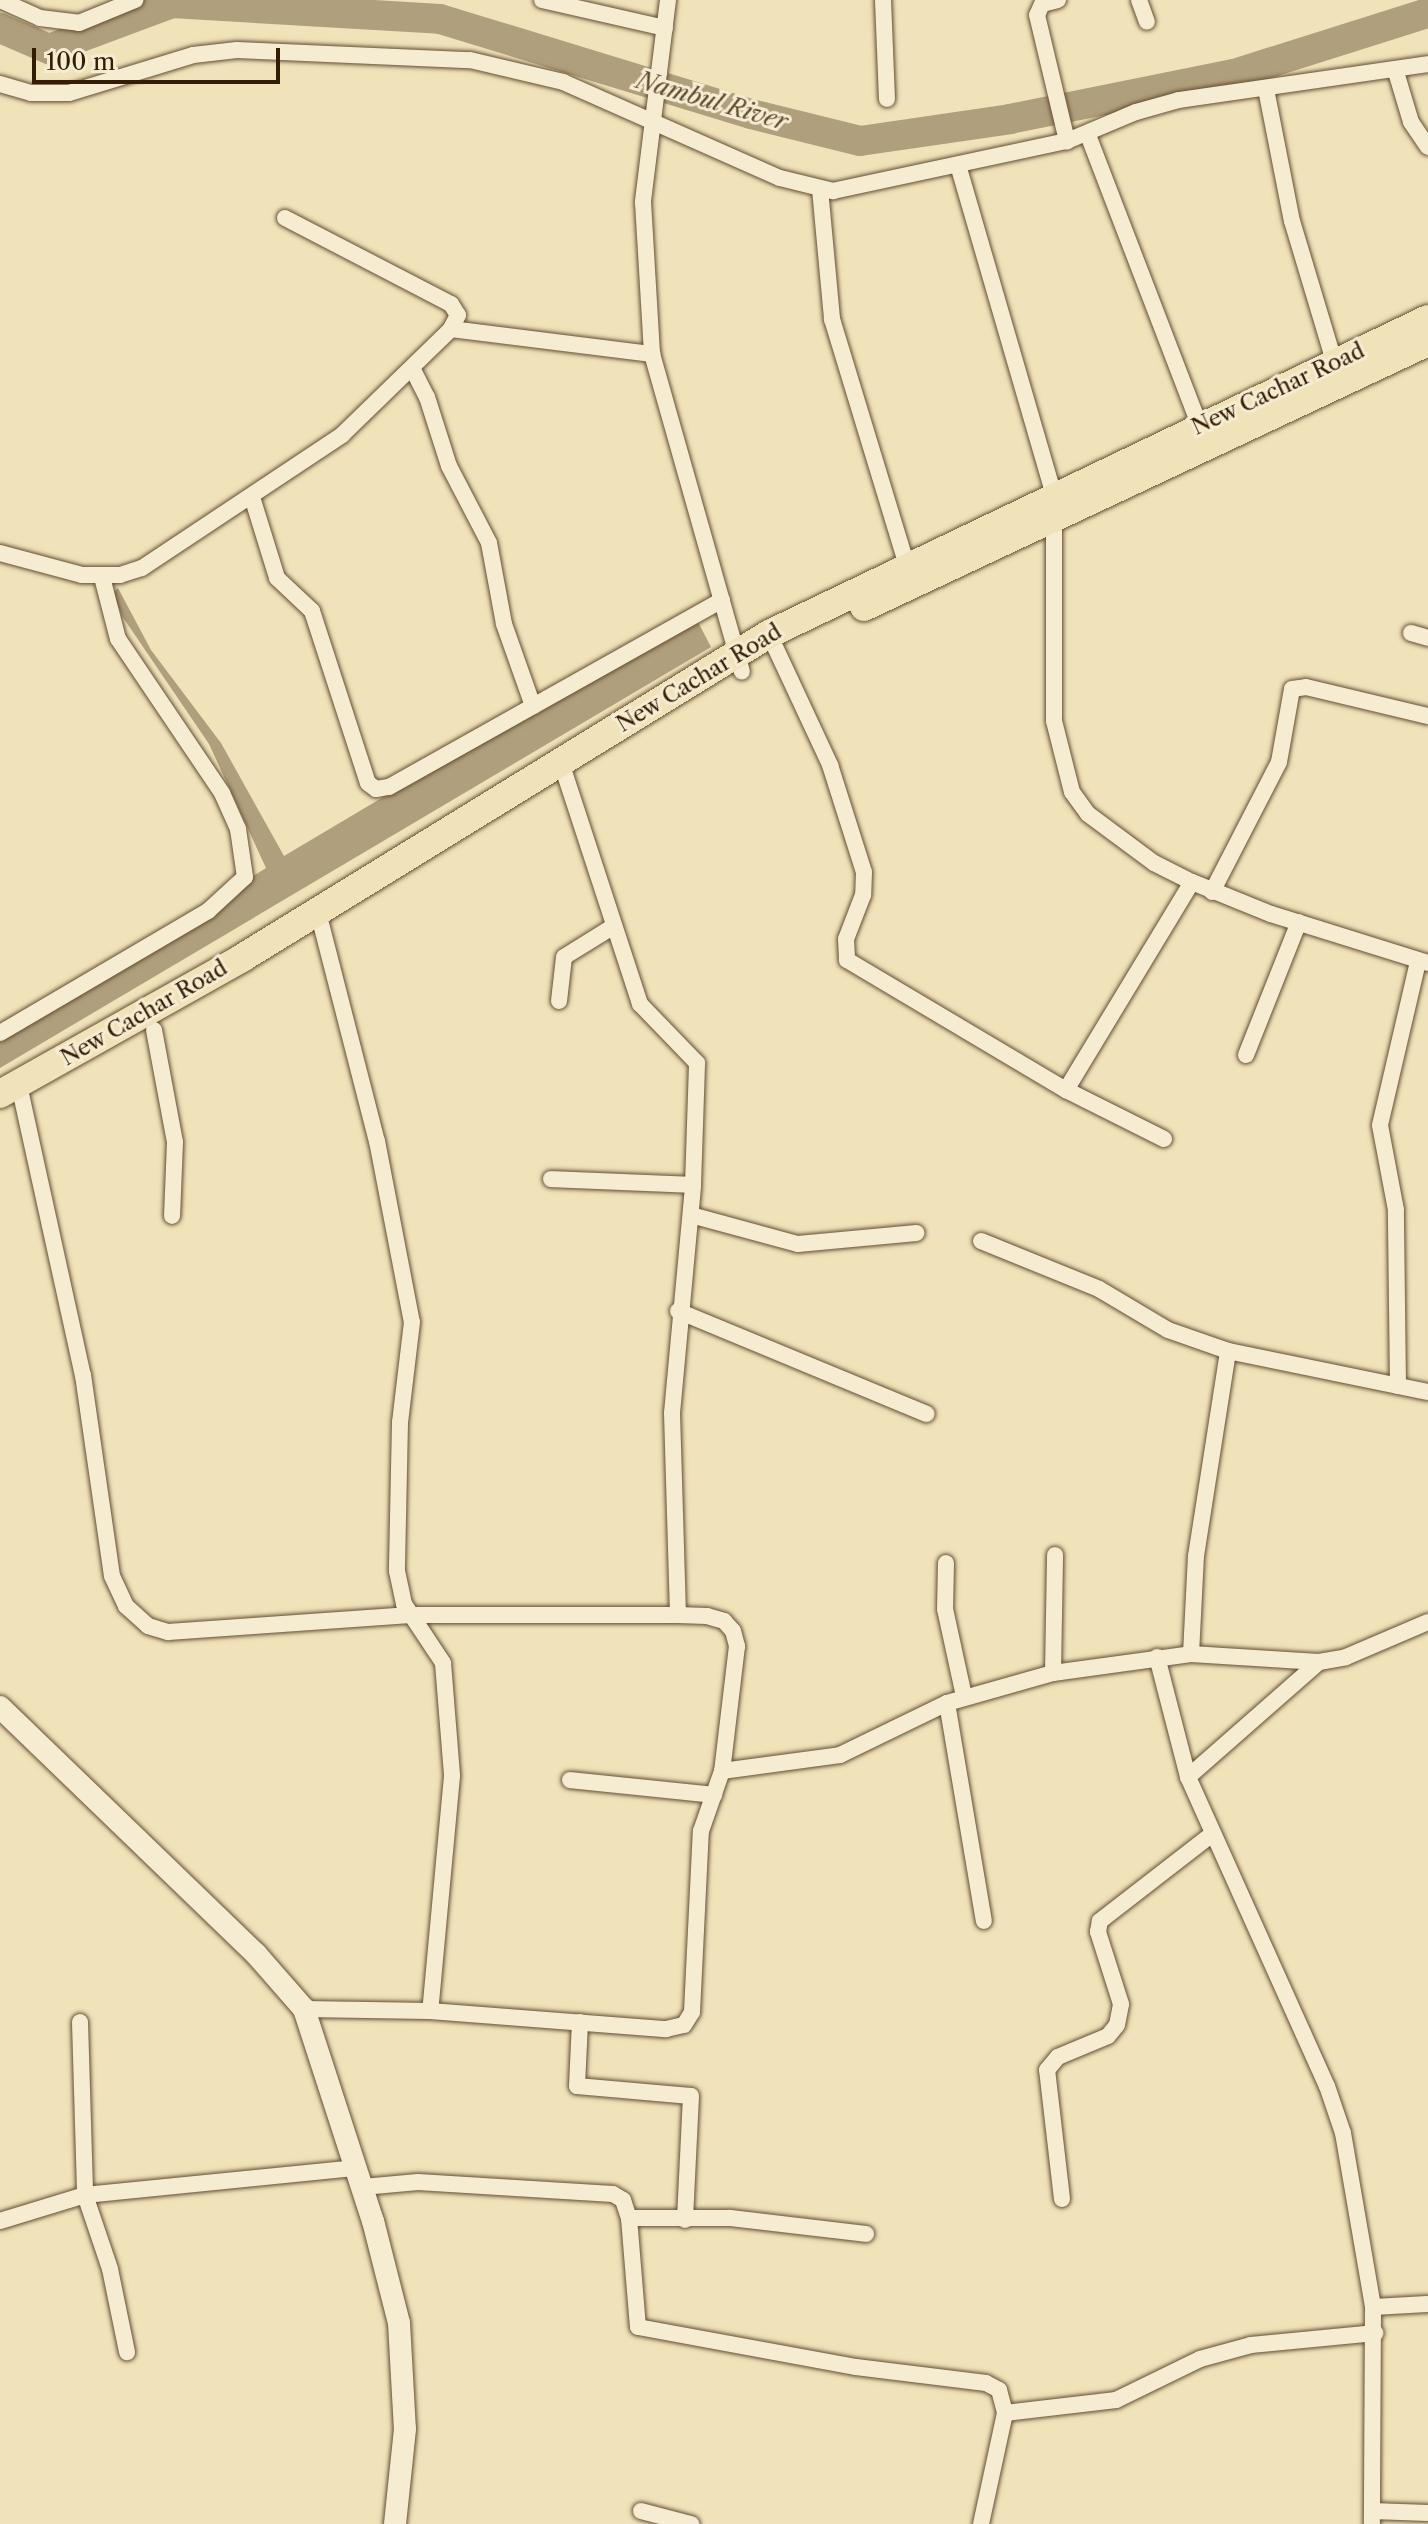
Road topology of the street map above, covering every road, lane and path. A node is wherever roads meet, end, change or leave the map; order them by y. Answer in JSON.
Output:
{"nodes":[{"id":1,"x":0,"y":0,"type":"edge"},
{"id":2,"x":135,"y":0,"type":"edge"},
{"id":3,"x":542,"y":0,"type":"edge"},
{"id":4,"x":668,"y":0,"type":"edge"},
{"id":5,"x":883,"y":0,"type":"edge"},
{"id":6,"x":1058,"y":0,"type":"edge"},
{"id":7,"x":1139,"y":0,"type":"edge"},
{"id":8,"x":1147,"y":22,"type":"dead end"},
{"id":9,"x":664,"y":29,"type":"junction"},
{"id":10,"x":1428,"y":64,"type":"edge"},
{"id":11,"x":1396,"y":72,"type":"junction"},
{"id":12,"x":0,"y":84,"type":"edge"},
{"id":13,"x":1266,"y":89,"type":"junction"},
{"id":14,"x":887,"y":99,"type":"dead end"},
{"id":15,"x":651,"y":120,"type":"junction"},
{"id":16,"x":1088,"y":135,"type":"junction"},
{"id":17,"x":1066,"y":136,"type":"junction"},
{"id":18,"x":1428,"y":147,"type":"edge"},
{"id":19,"x":958,"y":165,"type":"junction"},
{"id":20,"x":820,"y":189,"type":"junction"},
{"id":21,"x":285,"y":218,"type":"dead end"},
{"id":22,"x":1428,"y":319,"type":"edge"},
{"id":23,"x":451,"y":329,"type":"junction"},
{"id":24,"x":1428,"y":342,"type":"edge"},
{"id":25,"x":652,"y":354,"type":"junction"},
{"id":26,"x":1378,"y":354,"type":"junction"},
{"id":27,"x":1334,"y":361,"type":"junction"},
{"id":28,"x":412,"y":368,"type":"junction"},
{"id":29,"x":1203,"y":436,"type":"junction"},
{"id":30,"x":252,"y":497,"type":"junction"},
{"id":31,"x":1054,"y":508,"type":"junction"},
{"id":32,"x":0,"y":553,"type":"edge"},
{"id":33,"x":907,"y":566,"type":"junction"},
{"id":34,"x":102,"y":577,"type":"junction"},
{"id":35,"x":722,"y":600,"type":"junction"},
{"id":36,"x":1411,"y":633,"type":"dead end"},
{"id":37,"x":1428,"y":638,"type":"edge"},
{"id":38,"x":773,"y":642,"type":"junction"},
{"id":39,"x":740,"y":662,"type":"junction"},
{"id":40,"x":533,"y":706,"type":"junction"},
{"id":41,"x":1428,"y":716,"type":"edge"},
{"id":42,"x":564,"y":771,"type":"junction"},
{"id":43,"x":1192,"y":882,"type":"junction"},
{"id":44,"x":1212,"y":892,"type":"junction"},
{"id":45,"x":320,"y":920,"type":"junction"},
{"id":46,"x":1299,"y":922,"type":"junction"},
{"id":47,"x":614,"y":926,"type":"junction"},
{"id":48,"x":1423,"y":962,"type":"edge"},
{"id":49,"x":559,"y":1001,"type":"dead end"},
{"id":50,"x":154,"y":1030,"type":"junction"},
{"id":51,"x":0,"y":1033,"type":"edge"},
{"id":52,"x":1246,"y":1055,"type":"dead end"},
{"id":53,"x":1066,"y":1090,"type":"junction"},
{"id":54,"x":10,"y":1099,"type":"edge"},
{"id":55,"x":1164,"y":1139,"type":"dead end"},
{"id":56,"x":551,"y":1179,"type":"dead end"},
{"id":57,"x":693,"y":1185,"type":"junction"},
{"id":58,"x":691,"y":1215,"type":"junction"},
{"id":59,"x":172,"y":1216,"type":"dead end"},
{"id":60,"x":916,"y":1233,"type":"dead end"},
{"id":61,"x":981,"y":1241,"type":"dead end"},
{"id":62,"x":678,"y":1311,"type":"junction"},
{"id":63,"x":1228,"y":1351,"type":"junction"},
{"id":64,"x":1398,"y":1386,"type":"junction"},
{"id":65,"x":1428,"y":1392,"type":"edge"},
{"id":66,"x":927,"y":1414,"type":"dead end"},
{"id":67,"x":1055,"y":1555,"type":"dead end"},
{"id":68,"x":946,"y":1563,"type":"dead end"},
{"id":69,"x":410,"y":1615,"type":"junction"},
{"id":70,"x":678,"y":1615,"type":"junction"},
{"id":71,"x":1428,"y":1622,"type":"edge"},
{"id":72,"x":1191,"y":1654,"type":"junction"},
{"id":73,"x":1157,"y":1657,"type":"junction"},
{"id":74,"x":1319,"y":1662,"type":"junction"},
{"id":75,"x":1053,"y":1673,"type":"junction"},
{"id":76,"x":964,"y":1696,"type":"junction"},
{"id":77,"x":947,"y":1703,"type":"junction"},
{"id":78,"x":0,"y":1707,"type":"edge"},
{"id":79,"x":722,"y":1771,"type":"junction"},
{"id":80,"x":1188,"y":1777,"type":"junction"},
{"id":81,"x":570,"y":1780,"type":"dead end"},
{"id":82,"x":714,"y":1795,"type":"junction"},
{"id":83,"x":1212,"y":1834,"type":"junction"},
{"id":84,"x":984,"y":1921,"type":"dead end"},
{"id":85,"x":304,"y":2009,"type":"junction"},
{"id":86,"x":430,"y":2011,"type":"junction"},
{"id":87,"x":80,"y":2022,"type":"dead end"},
{"id":88,"x":580,"y":2022,"type":"junction"},
{"id":89,"x":360,"y":2178,"type":"junction"},
{"id":90,"x":85,"y":2195,"type":"junction"},
{"id":91,"x":1062,"y":2199,"type":"dead end"},
{"id":92,"x":629,"y":2218,"type":"junction"},
{"id":93,"x":685,"y":2220,"type":"junction"},
{"id":94,"x":0,"y":2221,"type":"edge"},
{"id":95,"x":866,"y":2234,"type":"dead end"},
{"id":96,"x":1428,"y":2304,"type":"edge"},
{"id":97,"x":1373,"y":2307,"type":"junction"},
{"id":98,"x":1375,"y":2333,"type":"junction"},
{"id":99,"x":127,"y":2352,"type":"dead end"},
{"id":100,"x":1005,"y":2413,"type":"junction"},
{"id":101,"x":641,"y":2511,"type":"dead end"},
{"id":102,"x":1428,"y":2513,"type":"edge"},
{"id":103,"x":1372,"y":2518,"type":"edge"},
{"id":104,"x":395,"y":2524,"type":"edge"},
{"id":105,"x":691,"y":2524,"type":"edge"},
{"id":106,"x":981,"y":2524,"type":"edge"}],
"edges":[{"from":1,"to":2,"type":"street"},
{"from":3,"to":9,"type":"street"},
{"from":4,"to":9,"type":"street"},
{"from":5,"to":14,"type":"street"},
{"from":6,"to":17,"type":"street"},
{"from":7,"to":8,"type":"street"},
{"from":9,"to":15,"type":"street"},
{"from":10,"to":11,"type":"street"},
{"from":11,"to":13,"type":"street"},
{"from":11,"to":18,"type":"street"},
{"from":12,"to":15,"type":"street"},
{"from":13,"to":16,"type":"street"},
{"from":13,"to":27,"type":"street"},
{"from":15,"to":20,"type":"street"},
{"from":15,"to":25,"type":"street"},
{"from":16,"to":17,"type":"street"},
{"from":16,"to":29,"type":"street"},
{"from":17,"to":19,"type":"street"},
{"from":19,"to":20,"type":"street"},
{"from":19,"to":31,"type":"street"},
{"from":20,"to":33,"type":"street"},
{"from":21,"to":23,"type":"street"},
{"from":22,"to":26,"type":"highway","name":"New Cachar Road"},
{"from":23,"to":25,"type":"street"},
{"from":23,"to":28,"type":"street"},
{"from":24,"to":26,"type":"highway","name":"New Cachar Road"},
{"from":25,"to":35,"type":"street"},
{"from":26,"to":27,"type":"highway","name":"New Cachar Road"},
{"from":26,"to":29,"type":"highway","name":"New Cachar Road"},
{"from":27,"to":29,"type":"highway","name":"New Cachar Road"},
{"from":28,"to":30,"type":"street"},
{"from":28,"to":40,"type":"street"},
{"from":29,"to":31,"type":"highway","name":"New Cachar Road"},
{"from":30,"to":34,"type":"street"},
{"from":30,"to":40,"type":"street"},
{"from":31,"to":33,"type":"highway","name":"New Cachar Road"},
{"from":31,"to":38,"type":"highway","name":"New Cachar Road"},
{"from":31,"to":43,"type":"street"},
{"from":32,"to":34,"type":"street"},
{"from":33,"to":38,"type":"highway","name":"New Cachar Road"},
{"from":34,"to":51,"type":"street"},
{"from":35,"to":39,"type":"street"},
{"from":35,"to":40,"type":"street"},
{"from":36,"to":37,"type":"street"},
{"from":38,"to":39,"type":"highway","name":"New Cachar Road"},
{"from":38,"to":53,"type":"street"},
{"from":39,"to":42,"type":"highway","name":"New Cachar Road"},
{"from":41,"to":44,"type":"street"},
{"from":42,"to":45,"type":"highway","name":"New Cachar Road"},
{"from":42,"to":47,"type":"street"},
{"from":43,"to":44,"type":"street"},
{"from":43,"to":53,"type":"street"},
{"from":44,"to":46,"type":"street"},
{"from":45,"to":50,"type":"highway","name":"New Cachar Road"},
{"from":45,"to":54,"type":"highway","name":"New Cachar Road"},
{"from":45,"to":69,"type":"street"},
{"from":46,"to":48,"type":"street"},
{"from":46,"to":52,"type":"street"},
{"from":47,"to":49,"type":"street"},
{"from":47,"to":57,"type":"street"},
{"from":48,"to":64,"type":"street"},
{"from":50,"to":54,"type":"highway","name":"New Cachar Road"},
{"from":50,"to":59,"type":"street"},
{"from":53,"to":55,"type":"street"},
{"from":54,"to":69,"type":"street"},
{"from":56,"to":57,"type":"street"},
{"from":57,"to":58,"type":"street"},
{"from":58,"to":60,"type":"street"},
{"from":58,"to":62,"type":"street"},
{"from":61,"to":63,"type":"street"},
{"from":62,"to":66,"type":"street"},
{"from":62,"to":70,"type":"street"},
{"from":63,"to":64,"type":"street"},
{"from":63,"to":72,"type":"street"},
{"from":64,"to":65,"type":"street"},
{"from":67,"to":75,"type":"street"},
{"from":68,"to":76,"type":"street"},
{"from":69,"to":70,"type":"street"},
{"from":69,"to":86,"type":"street"},
{"from":70,"to":79,"type":"street"},
{"from":71,"to":74,"type":"street"},
{"from":72,"to":73,"type":"street"},
{"from":72,"to":74,"type":"street"},
{"from":73,"to":75,"type":"street"},
{"from":73,"to":80,"type":"street"},
{"from":74,"to":80,"type":"street"},
{"from":75,"to":76,"type":"street"},
{"from":76,"to":77,"type":"street"},
{"from":77,"to":79,"type":"street"},
{"from":77,"to":84,"type":"street"},
{"from":78,"to":85,"type":"street"},
{"from":79,"to":82,"type":"street"},
{"from":80,"to":83,"type":"street"},
{"from":81,"to":82,"type":"street"},
{"from":82,"to":88,"type":"street"},
{"from":83,"to":91,"type":"street"},
{"from":83,"to":97,"type":"street"},
{"from":85,"to":86,"type":"street"},
{"from":85,"to":89,"type":"street"},
{"from":86,"to":88,"type":"street"},
{"from":87,"to":90,"type":"street"},
{"from":88,"to":93,"type":"street"},
{"from":89,"to":90,"type":"street"},
{"from":89,"to":92,"type":"street"},
{"from":89,"to":104,"type":"street"},
{"from":90,"to":94,"type":"street"},
{"from":90,"to":99,"type":"street"},
{"from":92,"to":93,"type":"street"},
{"from":92,"to":100,"type":"street"},
{"from":93,"to":95,"type":"street"},
{"from":96,"to":97,"type":"street"},
{"from":97,"to":98,"type":"street"},
{"from":98,"to":100,"type":"street"},
{"from":98,"to":103,"type":"street"},
{"from":100,"to":106,"type":"street"},
{"from":101,"to":105,"type":"street"},
{"from":102,"to":103,"type":"street"}]}
